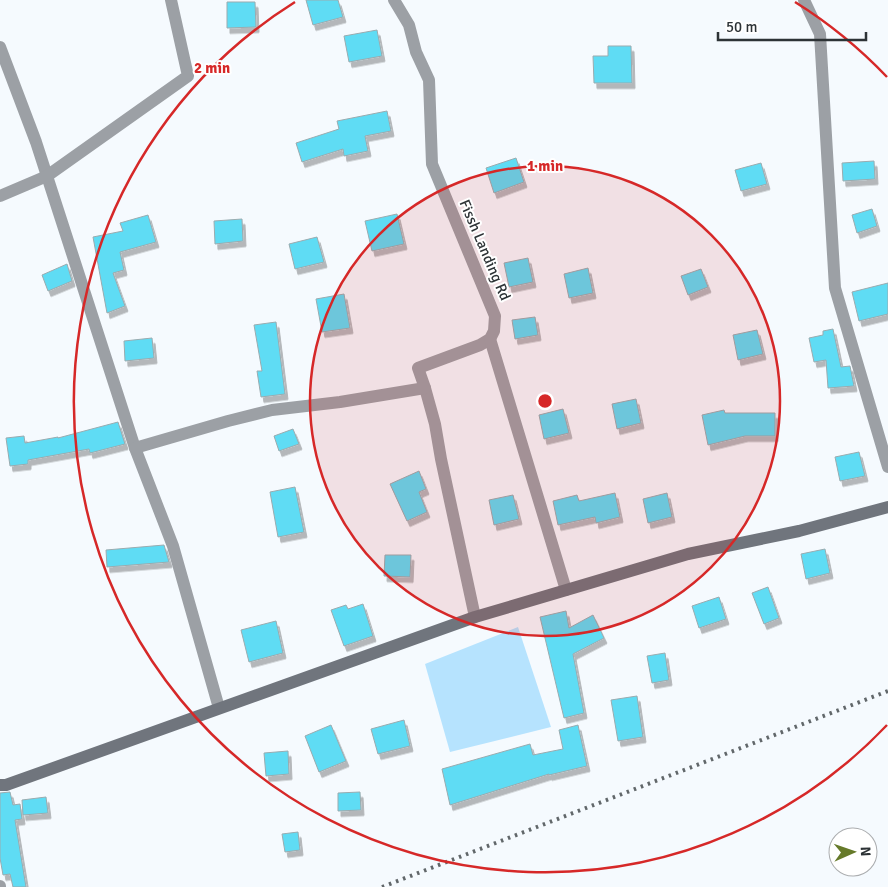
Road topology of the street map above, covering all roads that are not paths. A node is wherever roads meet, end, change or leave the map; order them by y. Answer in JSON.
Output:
{"nodes":[{"id":1,"x":171,"y":0,"type":"edge"},
{"id":2,"x":394,"y":0,"type":"edge"},
{"id":3,"x":804,"y":0,"type":"edge"},
{"id":4,"x":0,"y":46,"type":"edge"},
{"id":5,"x":47,"y":176,"type":"junction"},
{"id":6,"x":0,"y":196,"type":"edge"},
{"id":7,"x":490,"y":339,"type":"junction"},
{"id":8,"x":425,"y":388,"type":"junction"},
{"id":9,"x":135,"y":448,"type":"junction"},
{"id":10,"x":888,"y":467,"type":"edge"},
{"id":11,"x":888,"y":507,"type":"edge"},
{"id":12,"x":566,"y":590,"type":"junction"},
{"id":13,"x":475,"y":617,"type":"junction"},
{"id":14,"x":219,"y":708,"type":"junction"},
{"id":15,"x":0,"y":785,"type":"edge"}],
"edges":[{"from":1,"to":5,"type":"street"},
{"from":2,"to":7,"type":"street","name":"Fissh Landing Rd"},
{"from":3,"to":10,"type":"street"},
{"from":4,"to":5,"type":"street"},
{"from":5,"to":6,"type":"street"},
{"from":5,"to":9,"type":"street"},
{"from":7,"to":8,"type":"street"},
{"from":7,"to":12,"type":"street"},
{"from":8,"to":9,"type":"street"},
{"from":8,"to":13,"type":"street"},
{"from":9,"to":14,"type":"street"},
{"from":11,"to":12,"type":"main road"},
{"from":12,"to":13,"type":"main road"},
{"from":13,"to":14,"type":"main road"},
{"from":14,"to":15,"type":"main road"}]}
